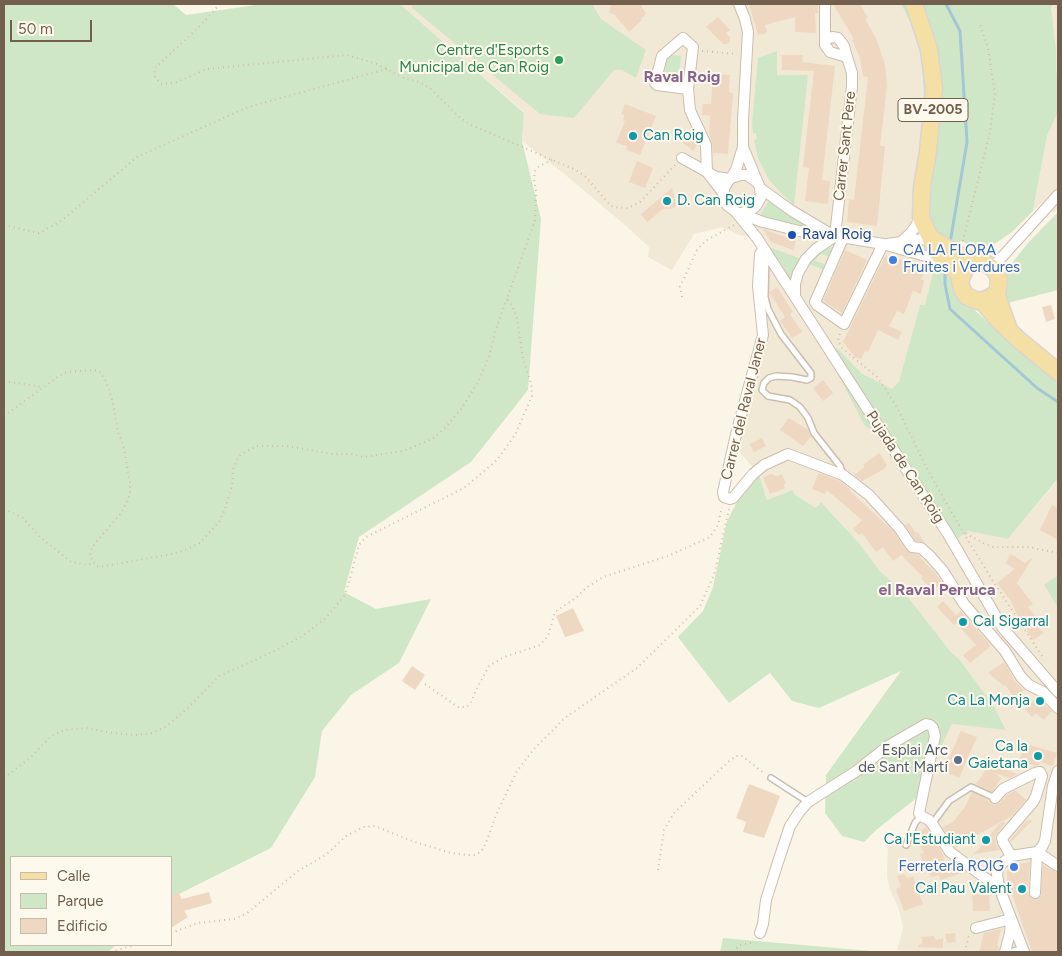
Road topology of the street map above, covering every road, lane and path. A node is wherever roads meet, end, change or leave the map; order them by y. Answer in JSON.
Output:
{"nodes":[{"id":1,"x":220,"y":4,"type":"edge"},
{"id":2,"x":741,"y":4,"type":"edge"},
{"id":3,"x":825,"y":4,"type":"edge"},
{"id":4,"x":914,"y":4,"type":"edge"},
{"id":5,"x":980,"y":24,"type":"dead end"},
{"id":6,"x":825,"y":40,"type":"junction"},
{"id":7,"x":692,"y":50,"type":"junction"},
{"id":8,"x":748,"y":54,"type":"junction"},
{"id":9,"x":847,"y":57,"type":"junction"},
{"id":10,"x":387,"y":69,"type":"junction"},
{"id":11,"x":688,"y":89,"type":"junction"},
{"id":12,"x":743,"y":146,"type":"junction"},
{"id":13,"x":684,"y":159,"type":"joint"},
{"id":14,"x":552,"y":160,"type":"junction"},
{"id":15,"x":707,"y":172,"type":"junction"},
{"id":16,"x":731,"y":179,"type":"junction"},
{"id":17,"x":759,"y":185,"type":"junction"},
{"id":18,"x":724,"y":194,"type":"junction"},
{"id":19,"x":1058,"y":195,"type":"edge"},
{"id":20,"x":756,"y":206,"type":"junction"},
{"id":21,"x":740,"y":215,"type":"junction"},
{"id":22,"x":921,"y":218,"type":"junction"},
{"id":23,"x":756,"y":220,"type":"junction"},
{"id":24,"x":4,"y":225,"type":"edge"},
{"id":25,"x":839,"y":237,"type":"junction"},
{"id":26,"x":757,"y":238,"type":"junction"},
{"id":27,"x":931,"y":238,"type":"junction"},
{"id":28,"x":901,"y":242,"type":"junction"},
{"id":29,"x":882,"y":244,"type":"junction"},
{"id":30,"x":765,"y":251,"type":"junction"},
{"id":31,"x":960,"y":260,"type":"junction"},
{"id":32,"x":993,"y":267,"type":"junction"},
{"id":33,"x":997,"y":290,"type":"junction"},
{"id":34,"x":682,"y":297,"type":"dead end"},
{"id":35,"x":795,"y":297,"type":"junction"},
{"id":36,"x":507,"y":298,"type":"junction"},
{"id":37,"x":982,"y":300,"type":"junction"},
{"id":38,"x":844,"y":324,"type":"junction"},
{"id":39,"x":1009,"y":330,"type":"junction"},
{"id":40,"x":1058,"y":372,"type":"edge"},
{"id":41,"x":4,"y":381,"type":"edge"},
{"id":42,"x":42,"y":387,"type":"junction"},
{"id":43,"x":4,"y":416,"type":"edge"},
{"id":44,"x":843,"y":475,"type":"junction"},
{"id":45,"x":729,"y":498,"type":"junction"},
{"id":46,"x":4,"y":509,"type":"edge"},
{"id":47,"x":963,"y":532,"type":"junction"},
{"id":48,"x":1058,"y":553,"type":"edge"},
{"id":49,"x":93,"y":562,"type":"junction"},
{"id":50,"x":1045,"y":661,"type":"dead end"},
{"id":51,"x":426,"y":684,"type":"dead end"},
{"id":52,"x":1058,"y":692,"type":"edge"},
{"id":53,"x":1058,"y":708,"type":"edge"},
{"id":54,"x":1058,"y":771,"type":"edge"},
{"id":55,"x":4,"y":778,"type":"edge"},
{"id":56,"x":771,"y":778,"type":"joint"},
{"id":57,"x":995,"y":798,"type":"joint"},
{"id":58,"x":808,"y":802,"type":"junction"},
{"id":59,"x":921,"y":816,"type":"junction"},
{"id":60,"x":932,"y":824,"type":"junction"},
{"id":61,"x":906,"y":845,"type":"dead end"},
{"id":62,"x":1037,"y":852,"type":"junction"},
{"id":63,"x":1011,"y":856,"type":"junction"},
{"id":64,"x":1058,"y":866,"type":"edge"},
{"id":65,"x":658,"y":870,"type":"dead end"},
{"id":66,"x":999,"y":887,"type":"junction"},
{"id":67,"x":1035,"y":893,"type":"dead end"},
{"id":68,"x":1011,"y":919,"type":"junction"},
{"id":69,"x":976,"y":928,"type":"joint"},
{"id":70,"x":172,"y":932,"type":"edge"},
{"id":71,"x":760,"y":933,"type":"joint"},
{"id":72,"x":131,"y":946,"type":"edge"},
{"id":73,"x":111,"y":952,"type":"edge"},
{"id":74,"x":733,"y":952,"type":"edge"},
{"id":75,"x":965,"y":952,"type":"edge"},
{"id":76,"x":1005,"y":952,"type":"edge"},
{"id":77,"x":1010,"y":952,"type":"edge"},
{"id":78,"x":1023,"y":952,"type":"edge"}],
"edges":[{"from":1,"to":10,"type":"path"},
{"from":2,"to":8,"type":"street"},
{"from":3,"to":6,"type":"street"},
{"from":4,"to":22,"type":"main road","number":"BV-2005"},
{"from":5,"to":31,"type":"path"},
{"from":6,"to":9,"type":"street"},
{"from":6,"to":9,"type":"street"},
{"from":7,"to":8,"type":"path"},
{"from":7,"to":11,"type":"street"},
{"from":7,"to":11,"type":"street"},
{"from":8,"to":12,"type":"street"},
{"from":9,"to":25,"type":"street","name":"Carrer Sant Pere"},
{"from":10,"to":14,"type":"path"},
{"from":10,"to":24,"type":"path"},
{"from":11,"to":15,"type":"street"},
{"from":12,"to":16,"type":"street"},
{"from":12,"to":17,"type":"street"},
{"from":13,"to":14,"type":"path"},
{"from":13,"to":15,"type":"street"},
{"from":14,"to":36,"type":"path"},
{"from":15,"to":16,"type":"street"},
{"from":15,"to":18,"type":"street"},
{"from":16,"to":17,"type":"street"},
{"from":16,"to":18,"type":"street"},
{"from":17,"to":20,"type":"street"},
{"from":17,"to":25,"type":"street"},
{"from":18,"to":21,"type":"street"},
{"from":19,"to":32,"type":"street"},
{"from":20,"to":21,"type":"street"},
{"from":20,"to":23,"type":"street","name":"Pujada de Can Roig"},
{"from":21,"to":23,"type":"street"},
{"from":21,"to":26,"type":"street","name":"Pujada de Can Roig"},
{"from":21,"to":34,"type":"path"},
{"from":22,"to":27,"type":"main road","number":"BV-2005"},
{"from":22,"to":28,"type":"street"},
{"from":23,"to":25,"type":"street"},
{"from":23,"to":26,"type":"street","name":"Pujada de Can Roig"},
{"from":25,"to":29,"type":"street"},
{"from":25,"to":35,"type":"street"},
{"from":25,"to":38,"type":"street","name":"Carrer Sant Pere"},
{"from":26,"to":30,"type":"street","name":"Pujada de Can Roig"},
{"from":27,"to":28,"type":"street"},
{"from":27,"to":31,"type":"main road"},
{"from":28,"to":29,"type":"street"},
{"from":29,"to":31,"type":"street"},
{"from":29,"to":38,"type":"street"},
{"from":30,"to":35,"type":"street","name":"Pujada de Can Roig"},
{"from":30,"to":44,"type":"lane"},
{"from":30,"to":45,"type":"street","name":"Carrer del Raval Janer"},
{"from":31,"to":32,"type":"main road"},
{"from":31,"to":37,"type":"main road"},
{"from":32,"to":33,"type":"main road"},
{"from":33,"to":37,"type":"main road"},
{"from":33,"to":39,"type":"main road"},
{"from":35,"to":52,"type":"street","name":"Pujada de Can Roig"},
{"from":36,"to":49,"type":"path"},
{"from":36,"to":55,"type":"path"},
{"from":37,"to":39,"type":"main road"},
{"from":38,"to":47,"type":"path"},
{"from":39,"to":40,"type":"main road"},
{"from":41,"to":42,"type":"path"},
{"from":42,"to":43,"type":"path"},
{"from":42,"to":49,"type":"path"},
{"from":44,"to":45,"type":"street","name":"Carrer del Raval Janer"},
{"from":44,"to":53,"type":"street","name":"Carrer del Raval Janer"},
{"from":45,"to":51,"type":"path"},
{"from":45,"to":70,"type":"path"},
{"from":46,"to":49,"type":"path"},
{"from":47,"to":48,"type":"path"},
{"from":47,"to":50,"type":"path"},
{"from":54,"to":62,"type":"street"},
{"from":56,"to":58,"type":"lane"},
{"from":56,"to":65,"type":"path"},
{"from":57,"to":60,"type":"lane"},
{"from":57,"to":63,"type":"street"},
{"from":58,"to":59,"type":"street"},
{"from":58,"to":71,"type":"street"},
{"from":59,"to":60,"type":"street"},
{"from":59,"to":61,"type":"lane"},
{"from":60,"to":66,"type":"street"},
{"from":62,"to":63,"type":"street"},
{"from":62,"to":64,"type":"street"},
{"from":62,"to":67,"type":"street"},
{"from":63,"to":66,"type":"street"},
{"from":66,"to":68,"type":"street"},
{"from":68,"to":69,"type":"street"},
{"from":68,"to":76,"type":"street"},
{"from":68,"to":78,"type":"street"},
{"from":69,"to":75,"type":"path"},
{"from":71,"to":74,"type":"path"},
{"from":72,"to":73,"type":"path"},
{"from":77,"to":78,"type":"lane"}]}
